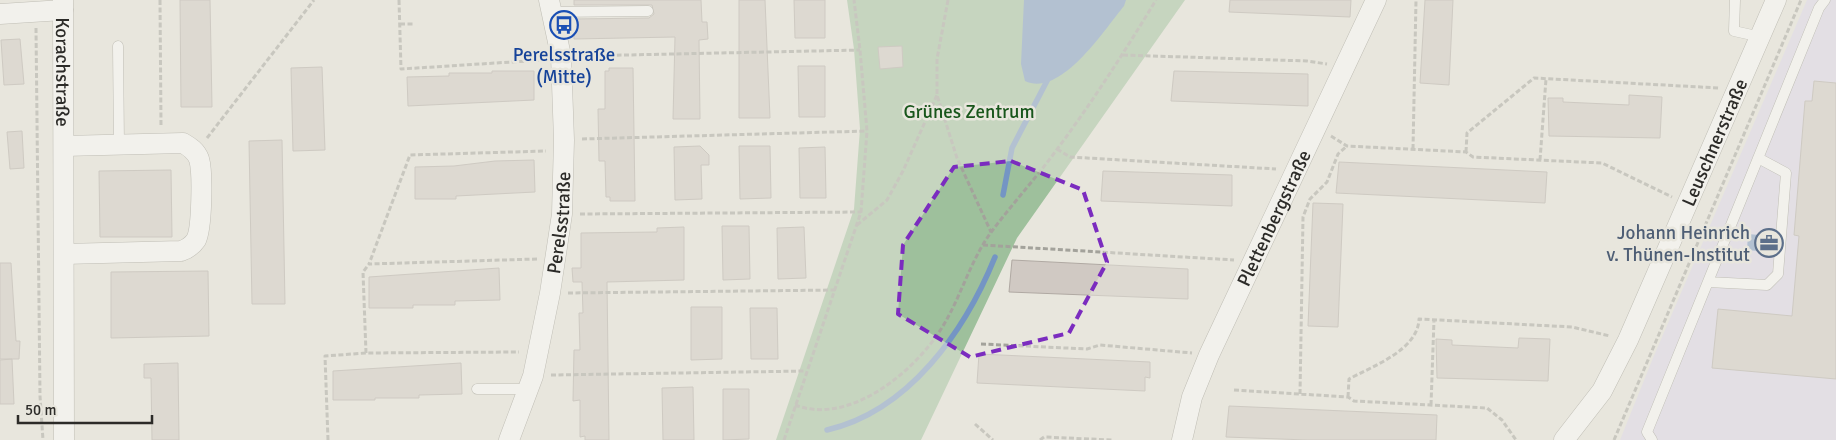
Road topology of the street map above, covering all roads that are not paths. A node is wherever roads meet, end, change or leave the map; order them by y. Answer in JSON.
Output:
{"nodes":[{"id":1,"x":1376,"y":0,"type":"edge"},
{"id":2,"x":1735,"y":0,"type":"edge"},
{"id":3,"x":1776,"y":0,"type":"edge"},
{"id":4,"x":1825,"y":0,"type":"edge"},
{"id":5,"x":63,"y":5,"type":"edge"},
{"id":6,"x":550,"y":6,"type":"edge"},
{"id":7,"x":648,"y":11,"type":"dead end"},
{"id":8,"x":0,"y":14,"type":"edge"},
{"id":9,"x":1761,"y":36,"type":"junction"},
{"id":10,"x":118,"y":46,"type":"dead end"},
{"id":11,"x":119,"y":145,"type":"junction"},
{"id":12,"x":64,"y":146,"type":"junction"},
{"id":13,"x":1758,"y":158,"type":"junction"},
{"id":14,"x":64,"y":254,"type":"junction"},
{"id":15,"x":1708,"y":282,"type":"junction"},
{"id":16,"x":530,"y":382,"type":"junction"},
{"id":17,"x":477,"y":389,"type":"dead end"},
{"id":18,"x":64,"y":440,"type":"edge"},
{"id":19,"x":510,"y":440,"type":"edge"},
{"id":20,"x":1182,"y":440,"type":"edge"},
{"id":21,"x":1564,"y":440,"type":"edge"},
{"id":22,"x":1652,"y":440,"type":"edge"}],
"edges":[{"from":1,"to":20,"type":"street","name":"Plettenbergstraße"},
{"from":2,"to":9,"type":"lane"},
{"from":3,"to":9,"type":"street","name":"Leuschnerstraße"},
{"from":4,"to":13,"type":"lane"},
{"from":5,"to":8,"type":"street"},
{"from":5,"to":12,"type":"street","name":"Korachstraße"},
{"from":6,"to":7,"type":"lane"},
{"from":6,"to":16,"type":"street","name":"Perelsstraße"},
{"from":9,"to":21,"type":"street","name":"Leuschnerstraße"},
{"from":10,"to":11,"type":"lane"},
{"from":11,"to":12,"type":"street","name":"Korachstraße"},
{"from":11,"to":14,"type":"street","name":"Korachstraße"},
{"from":12,"to":14,"type":"street","name":"Korachstraße"},
{"from":13,"to":15,"type":"lane"},
{"from":13,"to":15,"type":"lane"},
{"from":14,"to":18,"type":"street","name":"Korachstraße"},
{"from":15,"to":22,"type":"lane"},
{"from":16,"to":17,"type":"lane"},
{"from":16,"to":19,"type":"street","name":"Perelsstraße"}]}
